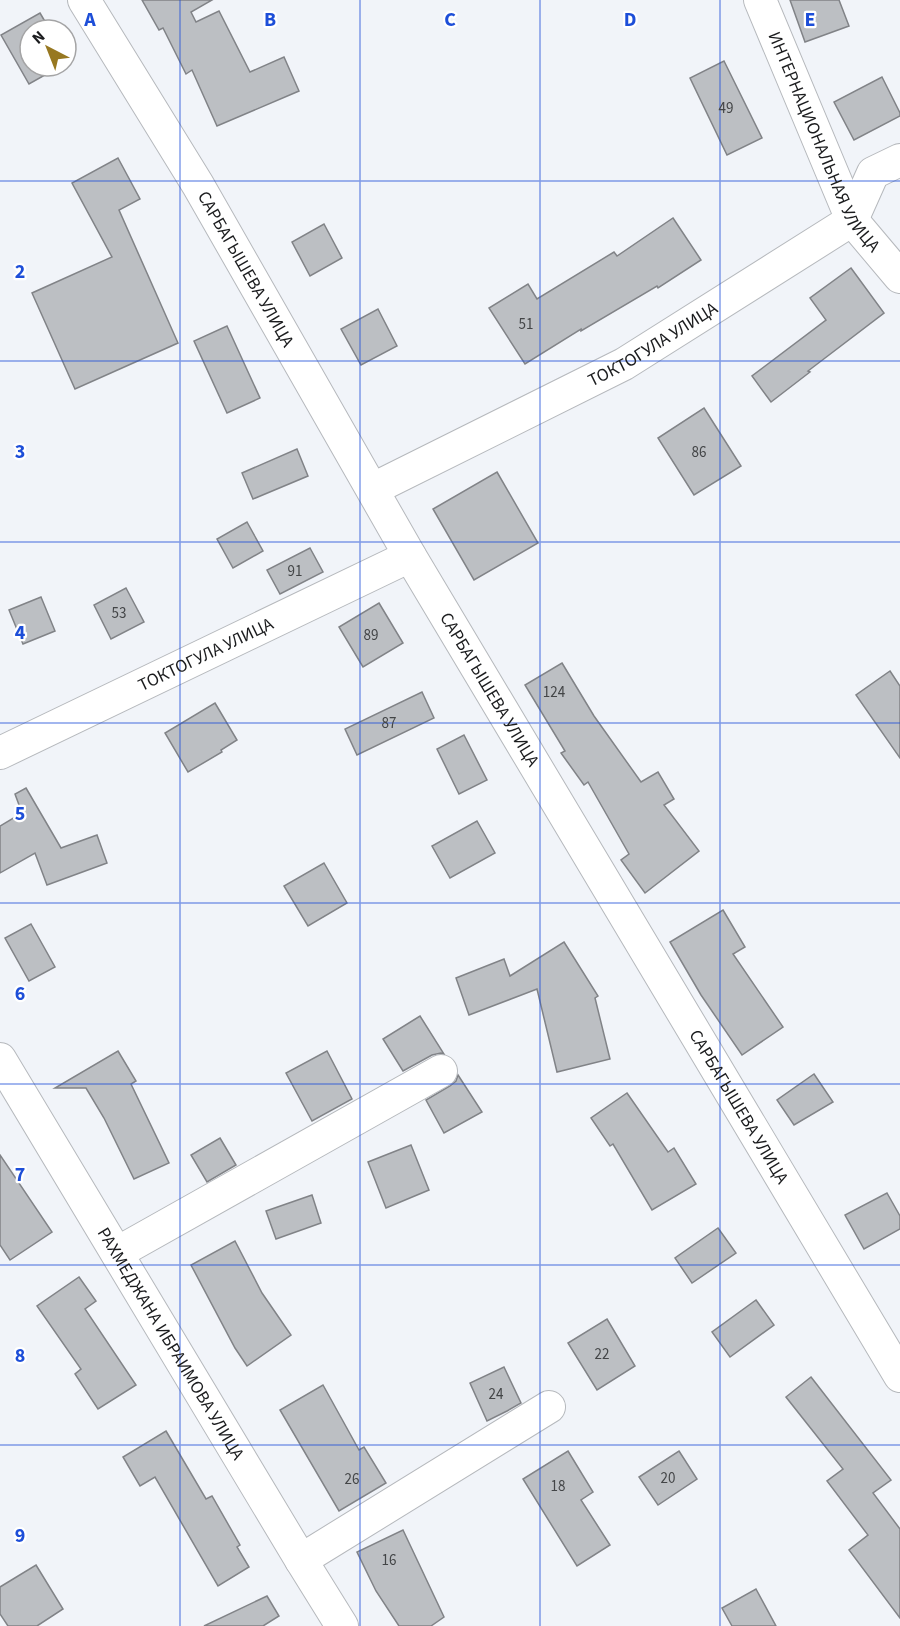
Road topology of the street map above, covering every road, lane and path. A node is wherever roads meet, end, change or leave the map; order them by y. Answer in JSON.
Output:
{"nodes":[{"id":1,"x":84,"y":0,"type":"edge"},
{"id":2,"x":760,"y":0,"type":"edge"},
{"id":3,"x":900,"y":160,"type":"edge"},
{"id":4,"x":852,"y":220,"type":"junction"},
{"id":5,"x":900,"y":277,"type":"edge"},
{"id":6,"x":373,"y":489,"type":"junction"},
{"id":7,"x":410,"y":556,"type":"junction"},
{"id":8,"x":0,"y":753,"type":"edge"},
{"id":9,"x":0,"y":1059,"type":"edge"},
{"id":10,"x":441,"y":1071,"type":"dead end"},
{"id":11,"x":117,"y":1253,"type":"junction"},
{"id":12,"x":900,"y":1376,"type":"edge"},
{"id":13,"x":549,"y":1407,"type":"dead end"},
{"id":14,"x":301,"y":1560,"type":"junction"},
{"id":15,"x":342,"y":1626,"type":"edge"}],
"edges":[{"from":1,"to":6,"type":"street","name":"САРБАГЫШЕВА УЛИЦА"},
{"from":2,"to":4,"type":"street","name":"ИНТЕРНАЦИОНАЛЬНАЯ УЛИЦА"},
{"from":3,"to":4,"type":"street"},
{"from":4,"to":5,"type":"street","name":"ИНТЕРНАЦИОНАЛЬНАЯ УЛИЦА"},
{"from":4,"to":6,"type":"street","name":"ТОКТОГУЛА УЛИЦА"},
{"from":6,"to":7,"type":"street","name":"САРБАГЫШЕВА УЛИЦА"},
{"from":7,"to":8,"type":"street","name":"ТОКТОГУЛА УЛИЦА"},
{"from":7,"to":12,"type":"street","name":"САРБАГЫШЕВА УЛИЦА"},
{"from":9,"to":11,"type":"street","name":"РАХМЕДЖАНА ИБРАИМОВА УЛИЦА"},
{"from":10,"to":11,"type":"street"},
{"from":11,"to":14,"type":"street","name":"РАХМЕДЖАНА ИБРАИМОВА УЛИЦА"},
{"from":13,"to":14,"type":"street"},
{"from":14,"to":15,"type":"street","name":"РАХМЕДЖАНА ИБРАИМОВА УЛИЦА"}]}
